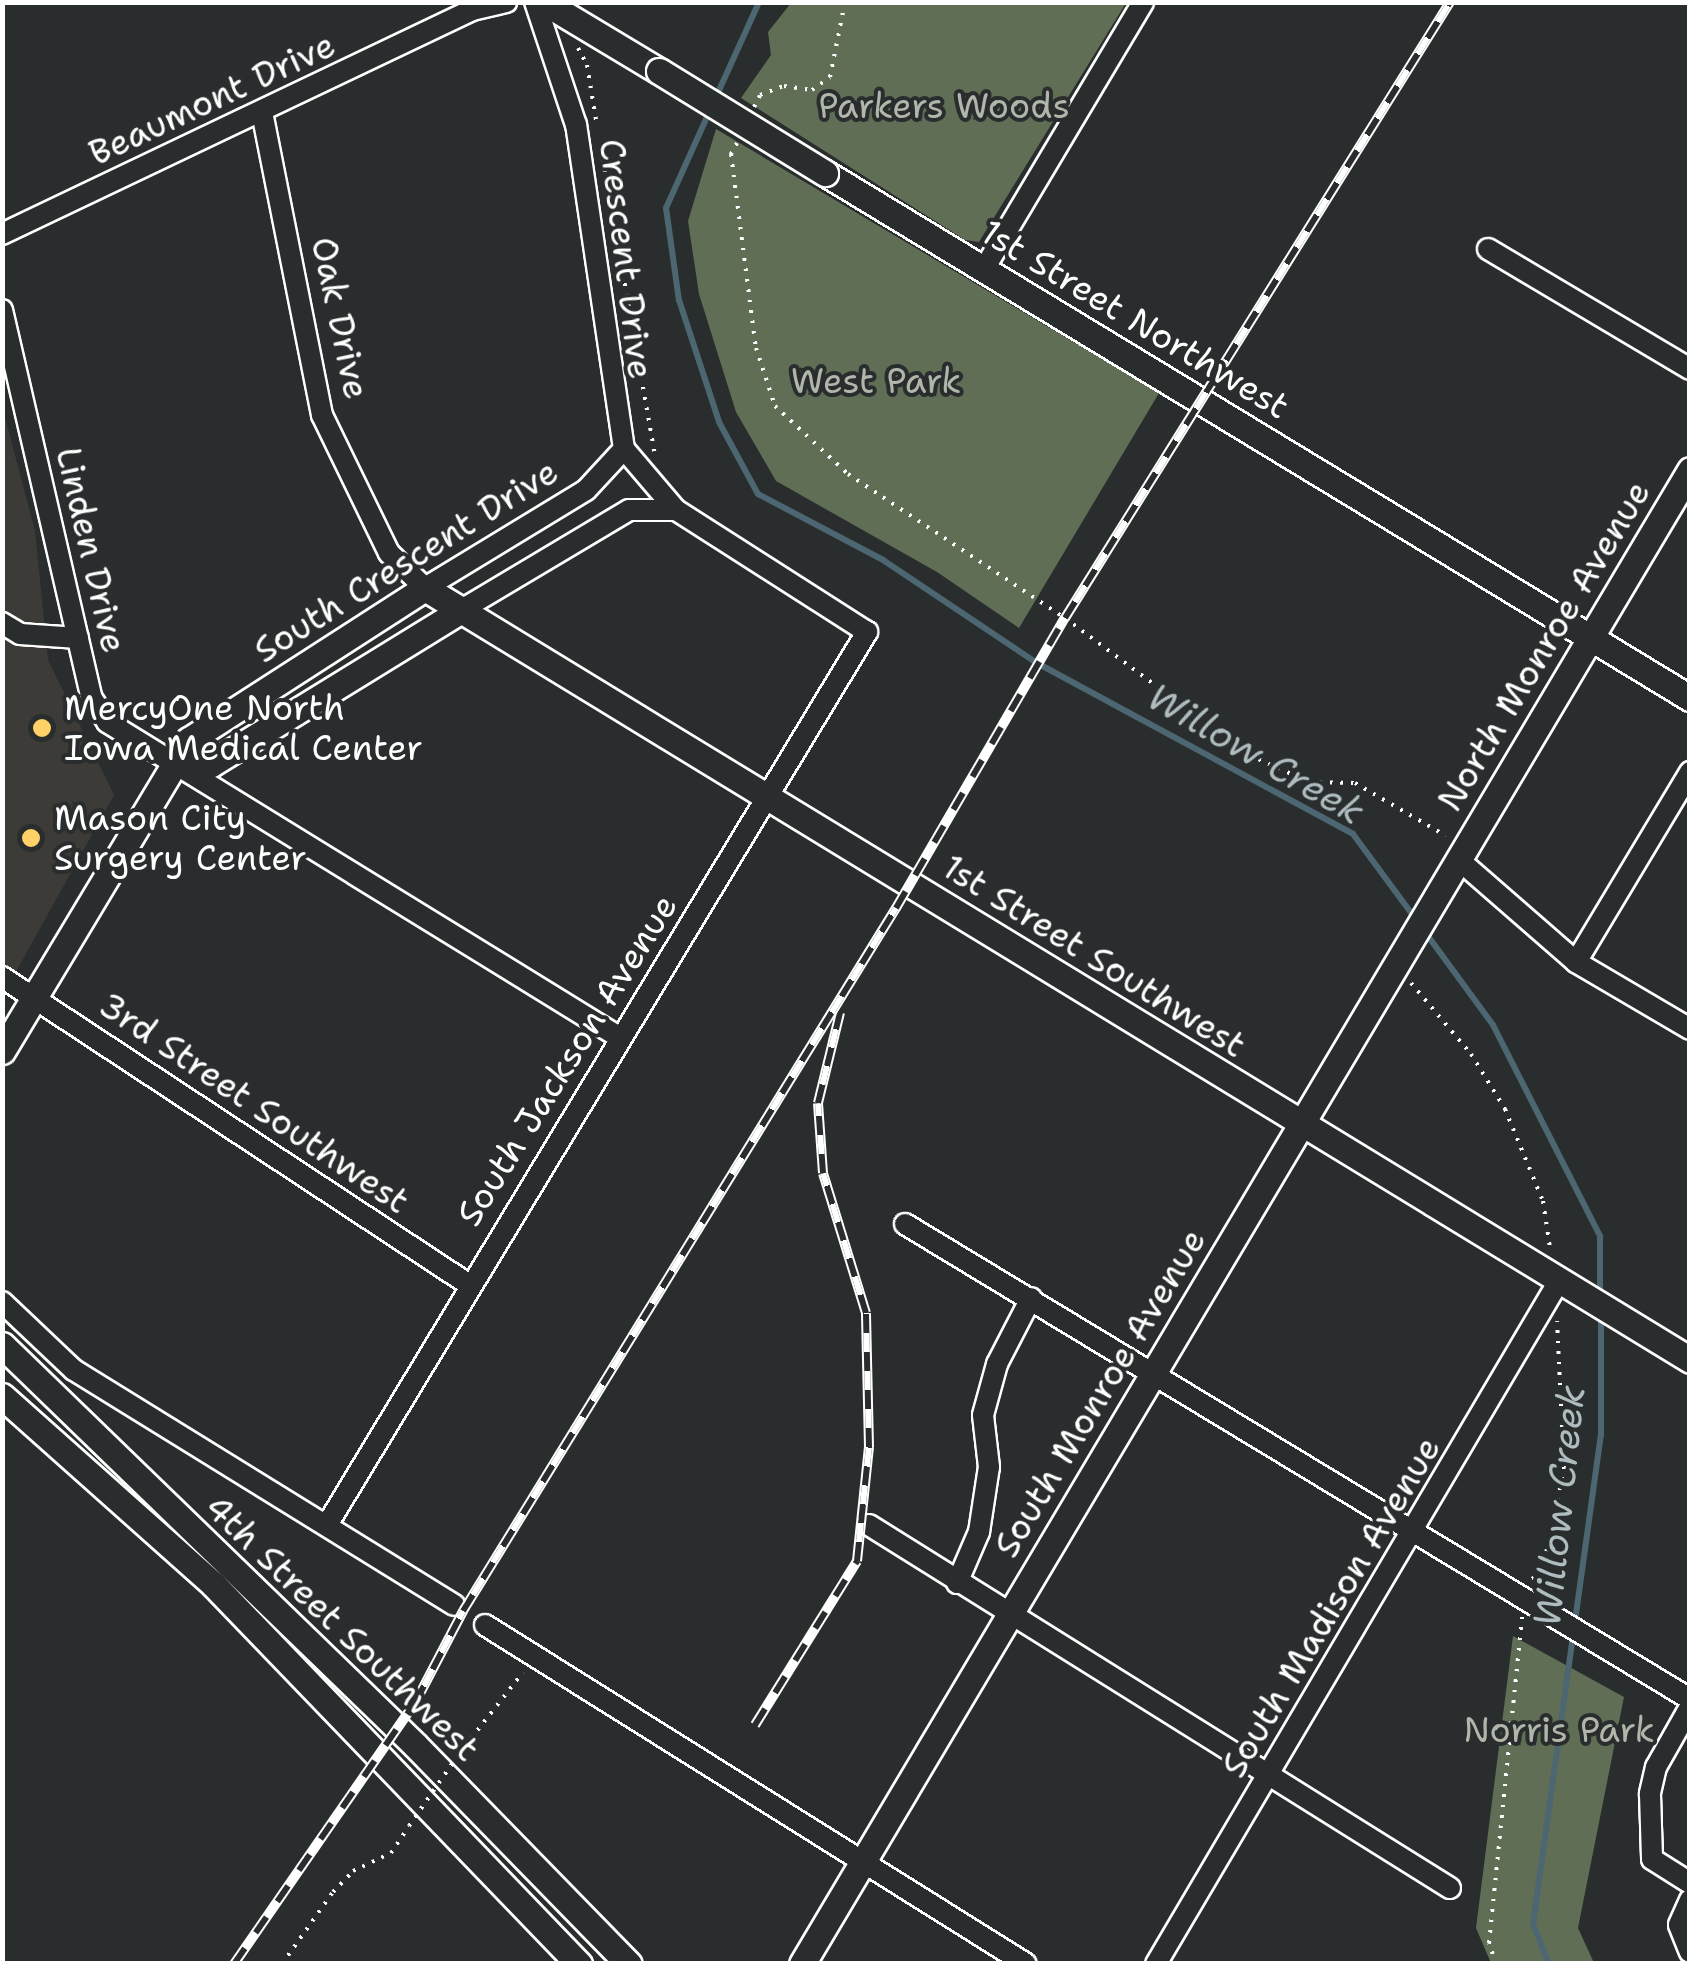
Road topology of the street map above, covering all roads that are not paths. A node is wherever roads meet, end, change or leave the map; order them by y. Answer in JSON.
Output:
{"nodes":[{"id":1,"x":506,"y":2,"type":"edge"},
{"id":2,"x":536,"y":2,"type":"edge"},
{"id":3,"x":544,"y":2,"type":"edge"},
{"id":4,"x":1144,"y":2,"type":"edge"},
{"id":5,"x":262,"y":112,"type":"junction"},
{"id":6,"x":2,"y":234,"type":"edge"},
{"id":7,"x":1488,"y":249,"type":"dead end"},
{"id":8,"x":984,"y":269,"type":"junction"},
{"id":9,"x":2,"y":310,"type":"edge"},
{"id":10,"x":6,"y":340,"type":"edge"},
{"id":11,"x":1690,"y":369,"type":"edge"},
{"id":12,"x":624,"y":449,"type":"junction"},
{"id":13,"x":1690,"y":470,"type":"edge"},
{"id":14,"x":676,"y":510,"type":"junction"},
{"id":15,"x":424,"y":588,"type":"junction"},
{"id":16,"x":463,"y":609,"type":"junction"},
{"id":17,"x":2,"y":623,"type":"edge"},
{"id":18,"x":78,"y":638,"type":"junction"},
{"id":19,"x":1588,"y":638,"type":"junction"},
{"id":20,"x":1690,"y":698,"type":"edge"},
{"id":21,"x":177,"y":763,"type":"junction"},
{"id":22,"x":1690,"y":772,"type":"edge"},
{"id":23,"x":768,"y":796,"type":"junction"},
{"id":24,"x":1450,"y":860,"type":"junction"},
{"id":25,"x":1576,"y":962,"type":"junction"},
{"id":26,"x":2,"y":977,"type":"edge"},
{"id":27,"x":35,"y":996,"type":"junction"},
{"id":28,"x":1690,"y":1029,"type":"edge"},
{"id":29,"x":619,"y":1037,"type":"junction"},
{"id":30,"x":2,"y":1051,"type":"edge"},
{"id":31,"x":1301,"y":1124,"type":"junction"},
{"id":32,"x":905,"y":1224,"type":"dead end"},
{"id":33,"x":1562,"y":1283,"type":"junction"},
{"id":34,"x":468,"y":1284,"type":"junction"},
{"id":35,"x":1032,"y":1298,"type":"junction"},
{"id":36,"x":2,"y":1302,"type":"edge"},
{"id":37,"x":2,"y":1345,"type":"edge"},
{"id":38,"x":1689,"y":1358,"type":"edge"},
{"id":39,"x":1154,"y":1371,"type":"junction"},
{"id":40,"x":2,"y":1396,"type":"edge"},
{"id":41,"x":327,"y":1525,"type":"junction"},
{"id":42,"x":869,"y":1526,"type":"dead end"},
{"id":43,"x":1416,"y":1531,"type":"junction"},
{"id":44,"x":956,"y":1583,"type":"junction"},
{"id":45,"x":454,"y":1606,"type":"dead end"},
{"id":46,"x":1008,"y":1617,"type":"junction"},
{"id":47,"x":485,"y":1625,"type":"dead end"},
{"id":48,"x":1690,"y":1698,"type":"edge"},
{"id":49,"x":1690,"y":1707,"type":"edge"},
{"id":50,"x":1268,"y":1777,"type":"junction"},
{"id":51,"x":863,"y":1861,"type":"junction"},
{"id":52,"x":1690,"y":1883,"type":"edge"},
{"id":53,"x":1450,"y":1888,"type":"dead end"},
{"id":54,"x":1690,"y":1900,"type":"edge"},
{"id":55,"x":1690,"y":1952,"type":"edge"},
{"id":56,"x":579,"y":1964,"type":"edge"},
{"id":57,"x":630,"y":1964,"type":"edge"},
{"id":58,"x":802,"y":1964,"type":"edge"},
{"id":59,"x":1026,"y":1964,"type":"edge"},
{"id":60,"x":1156,"y":1964,"type":"edge"}],
"edges":[{"from":1,"to":5,"type":"street","name":"Beaumont Drive"},
{"from":2,"to":12,"type":"street","name":"Crescent Drive"},
{"from":3,"to":8,"type":"main road","name":"1st Street Northwest","bridge":true},
{"from":4,"to":8,"type":"street"},
{"from":5,"to":6,"type":"street","name":"Beaumont Drive"},
{"from":5,"to":15,"type":"street","name":"Oak Drive"},
{"from":7,"to":11,"type":"street"},
{"from":8,"to":19,"type":"main road","name":"1st Street Northwest"},
{"from":9,"to":10,"type":"street","name":"Linden Drive"},
{"from":10,"to":18,"type":"street","name":"Linden Drive"},
{"from":12,"to":14,"type":"street"},
{"from":12,"to":15,"type":"street","name":"South Crescent Drive"},
{"from":13,"to":19,"type":"main road","name":"North Monroe Avenue"},
{"from":14,"to":16,"type":"street","name":"South Crescent Drive"},
{"from":14,"to":23,"type":"street","name":"South Jackson Avenue"},
{"from":15,"to":16,"type":"main road","name":"Oak Drive"},
{"from":15,"to":21,"type":"main road","name":"South Crescent Drive"},
{"from":16,"to":21,"type":"main road","name":"South Crescent Drive"},
{"from":16,"to":23,"type":"main road","name":"1st Street Southwest"},
{"from":17,"to":18,"type":"street"},
{"from":18,"to":21,"type":"street","name":"Linden Drive"},
{"from":19,"to":20,"type":"main road","name":"1st Street Northwest"},
{"from":19,"to":24,"type":"main road","name":"North Monroe Avenue"},
{"from":21,"to":27,"type":"main road","name":"South Crescent Drive"},
{"from":21,"to":29,"type":"street","name":"Linden Drive"},
{"from":22,"to":25,"type":"street"},
{"from":23,"to":29,"type":"street","name":"South Jackson Avenue"},
{"from":23,"to":31,"type":"main road","name":"1st Street Southwest"},
{"from":24,"to":25,"type":"street"},
{"from":24,"to":31,"type":"main road","name":"South Monroe Avenue"},
{"from":25,"to":28,"type":"street"},
{"from":26,"to":27,"type":"street","name":"3rd Street Southwest"},
{"from":27,"to":30,"type":"main road","name":"South Crescent Drive"},
{"from":27,"to":34,"type":"street","name":"3rd Street Southwest"},
{"from":29,"to":34,"type":"street","name":"South Jackson Avenue"},
{"from":31,"to":33,"type":"main road","name":"1st Street Southwest"},
{"from":31,"to":39,"type":"main road","name":"South Monroe Avenue"},
{"from":32,"to":35,"type":"street"},
{"from":33,"to":38,"type":"main road","name":"1st Street Southwest"},
{"from":33,"to":43,"type":"street","name":"South Madison Avenue"},
{"from":34,"to":41,"type":"street","name":"South Jackson Avenue"},
{"from":35,"to":39,"type":"street"},
{"from":35,"to":44,"type":"street"},
{"from":36,"to":41,"type":"street","name":"4th Street Southwest"},
{"from":37,"to":57,"type":"main road","name":"4th Street Southwest"},
{"from":39,"to":43,"type":"street"},
{"from":39,"to":46,"type":"main road","name":"South Monroe Avenue"},
{"from":40,"to":56,"type":"main road","name":"4th Street Southwest"},
{"from":41,"to":45,"type":"street","name":"4th Street Southwest"},
{"from":42,"to":44,"type":"street"},
{"from":43,"to":48,"type":"street"},
{"from":43,"to":50,"type":"street","name":"South Madison Avenue"},
{"from":44,"to":46,"type":"street"},
{"from":46,"to":50,"type":"street"},
{"from":46,"to":51,"type":"main road","name":"South Monroe Avenue"},
{"from":47,"to":51,"type":"street"},
{"from":49,"to":52,"type":"street"},
{"from":50,"to":53,"type":"street"},
{"from":50,"to":60,"type":"street","name":"South Madison Avenue"},
{"from":51,"to":58,"type":"main road","name":"South Monroe Avenue"},
{"from":51,"to":59,"type":"street"},
{"from":54,"to":55,"type":"street"}]}
